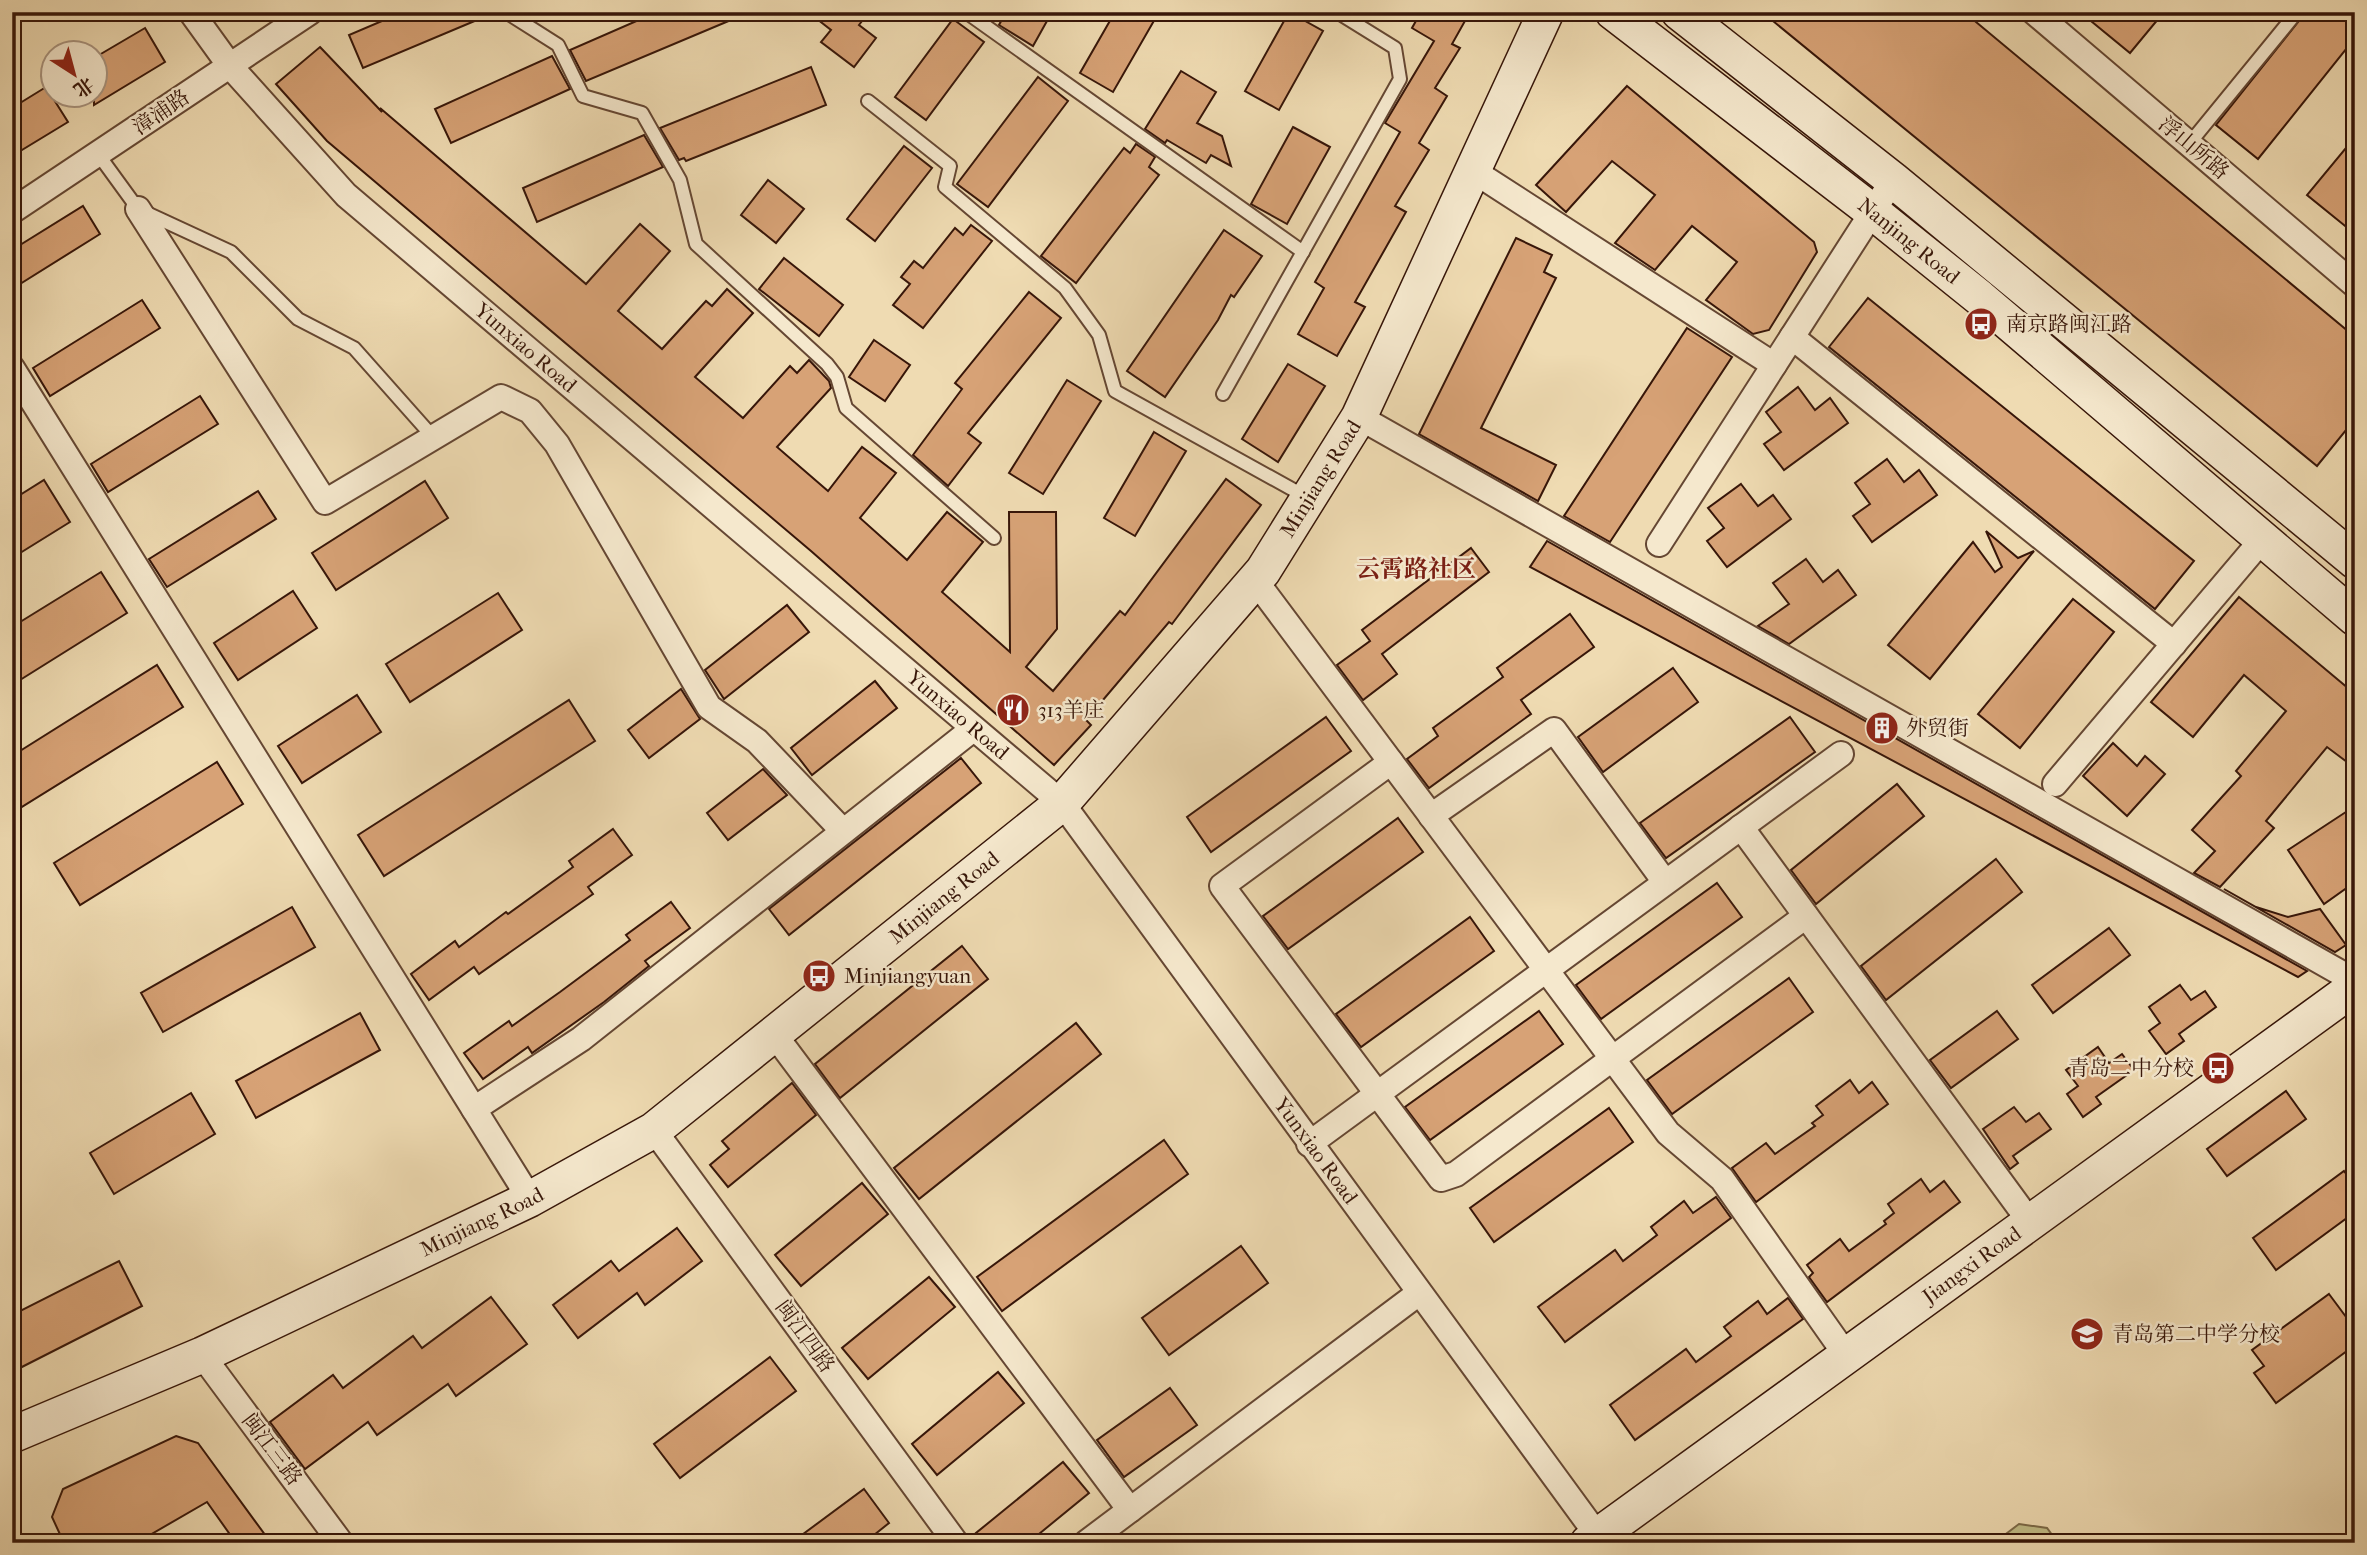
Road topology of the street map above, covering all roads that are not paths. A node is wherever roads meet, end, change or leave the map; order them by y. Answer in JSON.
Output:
{"nodes":[{"id":1,"x":191,"y":12,"type":"edge"},
{"id":2,"x":310,"y":12,"type":"edge"},
{"id":3,"x":506,"y":12,"type":"edge"},
{"id":4,"x":1337,"y":12,"type":"edge"},
{"id":5,"x":1546,"y":12,"type":"edge"},
{"id":6,"x":1613,"y":12,"type":"edge"},
{"id":7,"x":1679,"y":12,"type":"edge"},
{"id":8,"x":2034,"y":12,"type":"edge"},
{"id":9,"x":2297,"y":12,"type":"edge"},
{"id":10,"x":970,"y":13,"type":"edge"},
{"id":11,"x":230,"y":66,"type":"junction"},
{"id":12,"x":868,"y":101,"type":"dead end"},
{"id":13,"x":2189,"y":144,"type":"junction"},
{"id":14,"x":98,"y":154,"type":"junction"},
{"id":15,"x":1472,"y":170,"type":"junction"},
{"id":16,"x":1893,"y":180,"type":"junction"},
{"id":17,"x":138,"y":209,"type":"junction"},
{"id":18,"x":12,"y":211,"type":"edge"},
{"id":19,"x":1873,"y":212,"type":"junction"},
{"id":20,"x":1303,"y":252,"type":"junction"},
{"id":21,"x":2355,"y":285,"type":"edge"},
{"id":22,"x":1792,"y":337,"type":"junction"},
{"id":23,"x":1774,"y":365,"type":"junction"},
{"id":24,"x":12,"y":368,"type":"edge"},
{"id":25,"x":1223,"y":394,"type":"dead end"},
{"id":26,"x":1359,"y":417,"type":"junction"},
{"id":27,"x":433,"y":437,"type":"junction"},
{"id":28,"x":1308,"y":498,"type":"junction"},
{"id":29,"x":994,"y":538,"type":"dead end"},
{"id":30,"x":2261,"y":541,"type":"junction"},
{"id":31,"x":1659,"y":544,"type":"dead end"},
{"id":32,"x":2355,"y":561,"type":"edge"},
{"id":33,"x":1255,"y":580,"type":"junction"},
{"id":34,"x":2355,"y":618,"type":"edge"},
{"id":35,"x":2174,"y":643,"type":"junction"},
{"id":36,"x":974,"y":729,"type":"junction"},
{"id":37,"x":1842,"y":754,"type":"dead end"},
{"id":38,"x":1391,"y":762,"type":"junction"},
{"id":39,"x":2055,"y":784,"type":"dead end"},
{"id":40,"x":1062,"y":803,"type":"junction"},
{"id":41,"x":1431,"y":816,"type":"junction"},
{"id":42,"x":1741,"y":827,"type":"junction"},
{"id":43,"x":843,"y":831,"type":"junction"},
{"id":44,"x":1665,"y":883,"type":"junction"},
{"id":45,"x":1806,"y":916,"type":"junction"},
{"id":46,"x":1546,"y":970,"type":"junction"},
{"id":47,"x":2355,"y":981,"type":"edge"},
{"id":48,"x":2355,"y":987,"type":"edge"},
{"id":49,"x":774,"y":1034,"type":"junction"},
{"id":50,"x":1612,"y":1059,"type":"junction"},
{"id":51,"x":1377,"y":1092,"type":"junction"},
{"id":52,"x":474,"y":1109,"type":"junction"},
{"id":53,"x":654,"y":1130,"type":"junction"},
{"id":54,"x":1309,"y":1144,"type":"junction"},
{"id":55,"x":530,"y":1199,"type":"junction"},
{"id":56,"x":2030,"y":1222,"type":"junction"},
{"id":57,"x":1419,"y":1293,"type":"junction"},
{"id":58,"x":202,"y":1355,"type":"junction"},
{"id":59,"x":1846,"y":1355,"type":"junction"},
{"id":60,"x":12,"y":1436,"type":"edge"},
{"id":61,"x":1130,"y":1510,"type":"junction"},
{"id":62,"x":1596,"y":1541,"type":"edge"},
{"id":63,"x":341,"y":1543,"type":"edge"},
{"id":64,"x":956,"y":1543,"type":"edge"},
{"id":65,"x":1086,"y":1543,"type":"edge"}],
"edges":[{"from":1,"to":11,"type":"street","name":"Yunxiao Road"},
{"from":2,"to":11,"type":"street","name":"漳浦路"},
{"from":3,"to":29,"type":"lane"},
{"from":4,"to":20,"type":"lane"},
{"from":5,"to":15,"type":"main road","name":"Minjiang Road"},
{"from":6,"to":19,"type":"main road","name":"Nanjing Road"},
{"from":7,"to":16,"type":"main road","name":"Nanjing Road"},
{"from":8,"to":13,"type":"street","name":"浮山所路"},
{"from":9,"to":13,"type":"lane"},
{"from":10,"to":20,"type":"lane"},
{"from":11,"to":14,"type":"street","name":"漳浦路"},
{"from":11,"to":36,"type":"street","name":"Yunxiao Road"},
{"from":12,"to":28,"type":"lane"},
{"from":13,"to":21,"type":"street","name":"浮山所路"},
{"from":14,"to":17,"type":"lane"},
{"from":14,"to":18,"type":"street","name":"漳浦路"},
{"from":15,"to":23,"type":"street"},
{"from":15,"to":26,"type":"main road","name":"Minjiang Road"},
{"from":16,"to":19,"type":"street"},
{"from":16,"to":32,"type":"main road","name":"Nanjing Road"},
{"from":17,"to":27,"type":"lane"},
{"from":17,"to":27,"type":"street"},
{"from":19,"to":22,"type":"street"},
{"from":19,"to":30,"type":"main road","name":"Nanjing Road"},
{"from":20,"to":25,"type":"lane"},
{"from":22,"to":23,"type":"street"},
{"from":22,"to":35,"type":"street"},
{"from":23,"to":31,"type":"street"},
{"from":24,"to":52,"type":"street"},
{"from":26,"to":28,"type":"main road","name":"Minjiang Road"},
{"from":26,"to":47,"type":"street"},
{"from":27,"to":43,"type":"street"},
{"from":28,"to":33,"type":"main road","name":"Minjiang Road"},
{"from":30,"to":34,"type":"main road","name":"Nanjing Road"},
{"from":30,"to":35,"type":"street"},
{"from":33,"to":38,"type":"street"},
{"from":33,"to":40,"type":"main road","name":"Minjiang Road"},
{"from":35,"to":39,"type":"street"},
{"from":36,"to":40,"type":"street","name":"Yunxiao Road"},
{"from":36,"to":43,"type":"street"},
{"from":37,"to":42,"type":"street"},
{"from":38,"to":41,"type":"street"},
{"from":38,"to":51,"type":"street"},
{"from":40,"to":49,"type":"main road","name":"Minjiang Road"},
{"from":40,"to":54,"type":"street","name":"Yunxiao Road"},
{"from":41,"to":44,"type":"street"},
{"from":41,"to":46,"type":"street"},
{"from":42,"to":44,"type":"street"},
{"from":42,"to":45,"type":"street"},
{"from":43,"to":52,"type":"street"},
{"from":44,"to":46,"type":"street"},
{"from":45,"to":50,"type":"street"},
{"from":45,"to":56,"type":"street"},
{"from":46,"to":50,"type":"street"},
{"from":46,"to":51,"type":"street"},
{"from":48,"to":56,"type":"main road","name":"Jiangxi Road"},
{"from":49,"to":53,"type":"main road","name":"Minjiang Road"},
{"from":49,"to":61,"type":"street"},
{"from":50,"to":51,"type":"street"},
{"from":50,"to":59,"type":"street"},
{"from":51,"to":54,"type":"street"},
{"from":52,"to":55,"type":"street"},
{"from":53,"to":55,"type":"main road","name":"Minjiang Road"},
{"from":53,"to":64,"type":"street","name":"闽江四路"},
{"from":54,"to":57,"type":"street","name":"Yunxiao Road"},
{"from":55,"to":58,"type":"main road","name":"Minjiang Road"},
{"from":56,"to":59,"type":"main road","name":"Jiangxi Road"},
{"from":57,"to":61,"type":"street"},
{"from":57,"to":62,"type":"street","name":"Yunxiao Road"},
{"from":58,"to":60,"type":"main road","name":"Minjiang Road"},
{"from":58,"to":63,"type":"street","name":"闽江三路"},
{"from":59,"to":62,"type":"main road","name":"Jiangxi Road"},
{"from":61,"to":65,"type":"street"}]}
